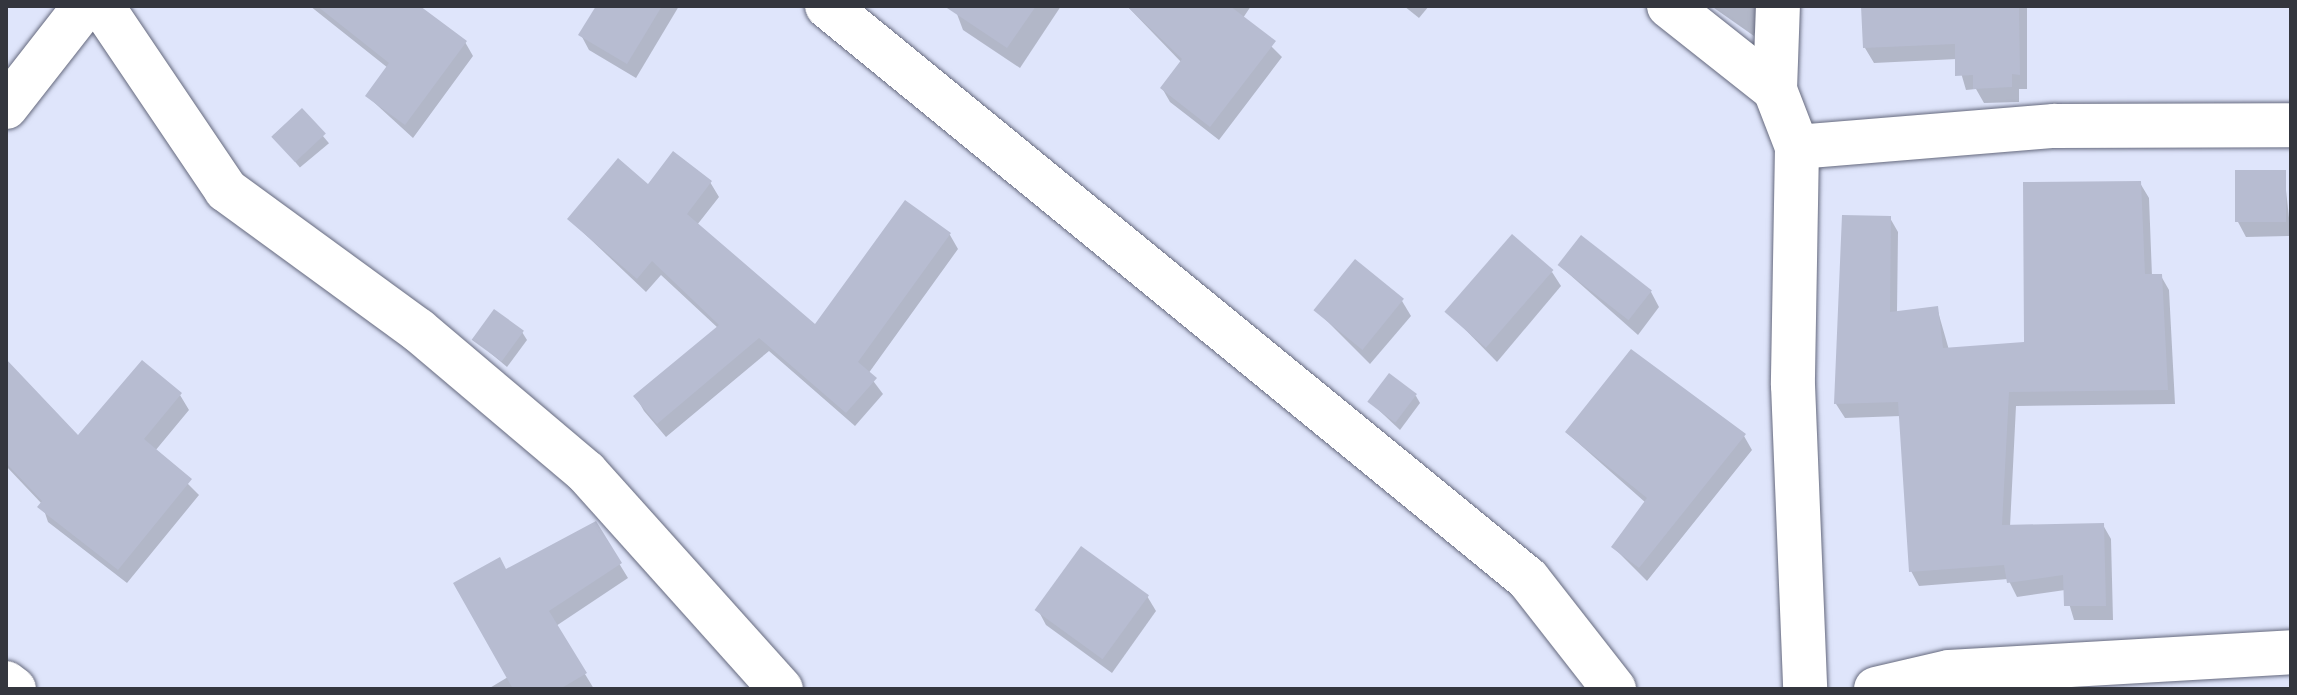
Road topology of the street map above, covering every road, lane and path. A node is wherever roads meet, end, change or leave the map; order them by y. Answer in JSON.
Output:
{"nodes":[{"id":1,"x":85,"y":6,"type":"edge"},
{"id":2,"x":102,"y":6,"type":"edge"},
{"id":3,"x":827,"y":6,"type":"edge"},
{"id":4,"x":1669,"y":6,"type":"edge"},
{"id":5,"x":1778,"y":6,"type":"edge"},
{"id":6,"x":1775,"y":90,"type":"junction"},
{"id":7,"x":6,"y":107,"type":"edge"},
{"id":8,"x":2291,"y":125,"type":"edge"},
{"id":9,"x":1797,"y":147,"type":"junction"},
{"id":10,"x":2291,"y":652,"type":"edge"},
{"id":11,"x":6,"y":683,"type":"edge"},
{"id":12,"x":14,"y":689,"type":"edge"},
{"id":13,"x":781,"y":689,"type":"edge"},
{"id":14,"x":1614,"y":689,"type":"edge"},
{"id":15,"x":1805,"y":689,"type":"edge"},
{"id":16,"x":1876,"y":689,"type":"edge"}],
"edges":[{"from":1,"to":7,"type":"street"},
{"from":2,"to":13,"type":"street"},
{"from":3,"to":14,"type":"street"},
{"from":4,"to":6,"type":"street"},
{"from":5,"to":6,"type":"street"},
{"from":6,"to":9,"type":"street"},
{"from":8,"to":9,"type":"street"},
{"from":9,"to":15,"type":"street"},
{"from":10,"to":16,"type":"street"},
{"from":11,"to":12,"type":"street"}]}
